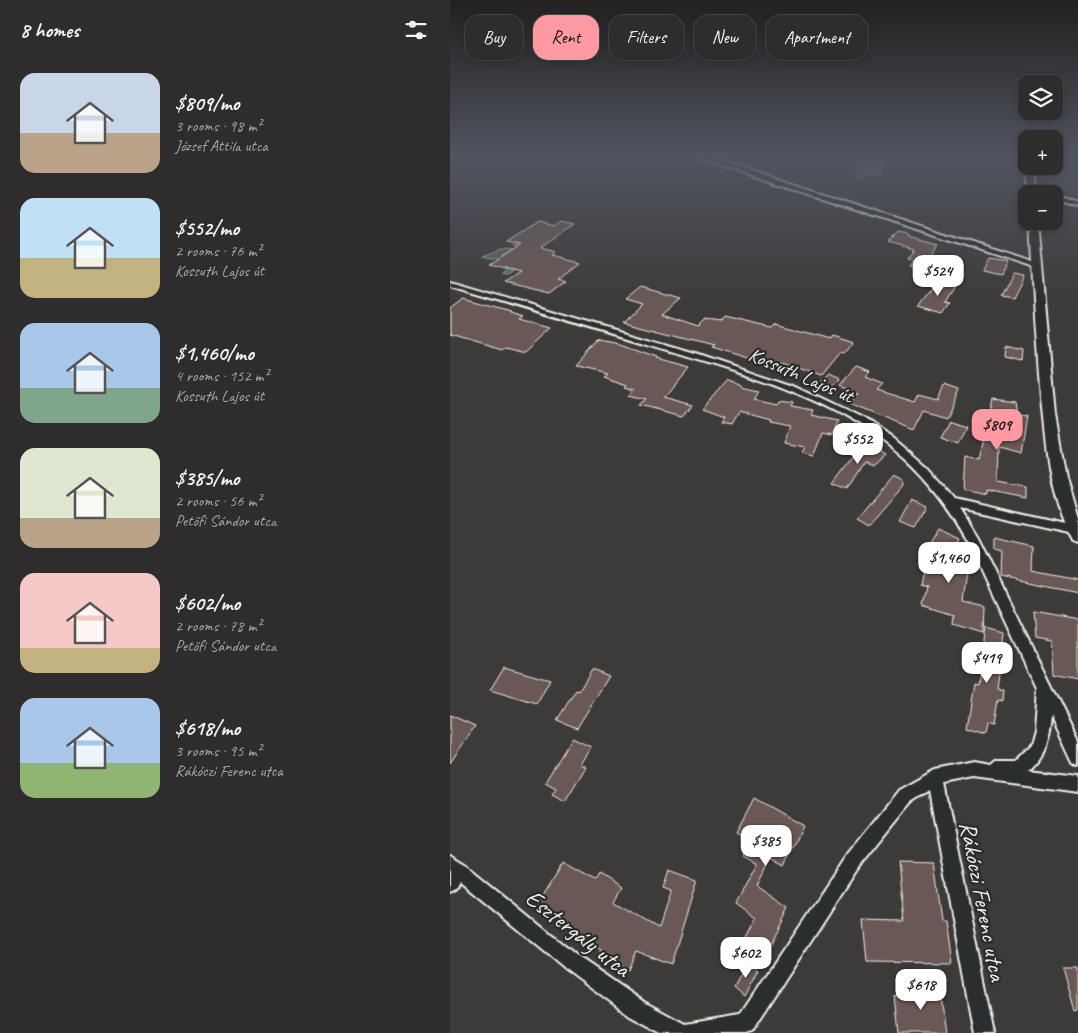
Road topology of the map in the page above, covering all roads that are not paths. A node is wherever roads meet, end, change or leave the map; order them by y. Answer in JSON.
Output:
{"nodes":[{"id":1,"x":854,"y":205,"type":"edge"},
{"id":2,"x":1035,"y":230,"type":"edge"},
{"id":3,"x":1037,"y":265,"type":"junction"},
{"id":4,"x":450,"y":283,"type":"edge"},
{"id":5,"x":951,"y":502,"type":"junction"},
{"id":6,"x":1077,"y":532,"type":"edge"},
{"id":7,"x":1044,"y":687,"type":"junction"},
{"id":8,"x":1078,"y":758,"type":"edge"},
{"id":9,"x":974,"y":770,"type":"junction"},
{"id":10,"x":935,"y":778,"type":"junction"},
{"id":11,"x":1078,"y":784,"type":"edge"},
{"id":12,"x":453,"y":872,"type":"edge"},
{"id":13,"x":682,"y":1033,"type":"edge"},
{"id":14,"x":688,"y":1033,"type":"edge"},
{"id":15,"x":985,"y":1033,"type":"edge"}],
"edges":[{"from":1,"to":3,"type":"street"},
{"from":2,"to":3,"type":"main road"},
{"from":3,"to":6,"type":"main road"},
{"from":4,"to":5,"type":"street","name":"Kossuth Lajos út"},
{"from":5,"to":6,"type":"street"},
{"from":5,"to":7,"type":"street","name":"Kossuth Lajos út"},
{"from":7,"to":8,"type":"street","name":"Kossuth Lajos út"},
{"from":7,"to":9,"type":"street"},
{"from":9,"to":10,"type":"street"},
{"from":9,"to":11,"type":"street"},
{"from":10,"to":14,"type":"street"},
{"from":10,"to":15,"type":"street","name":"Rákóczi Ferenc utca"},
{"from":12,"to":13,"type":"street","name":"Esztergály utca"}]}
